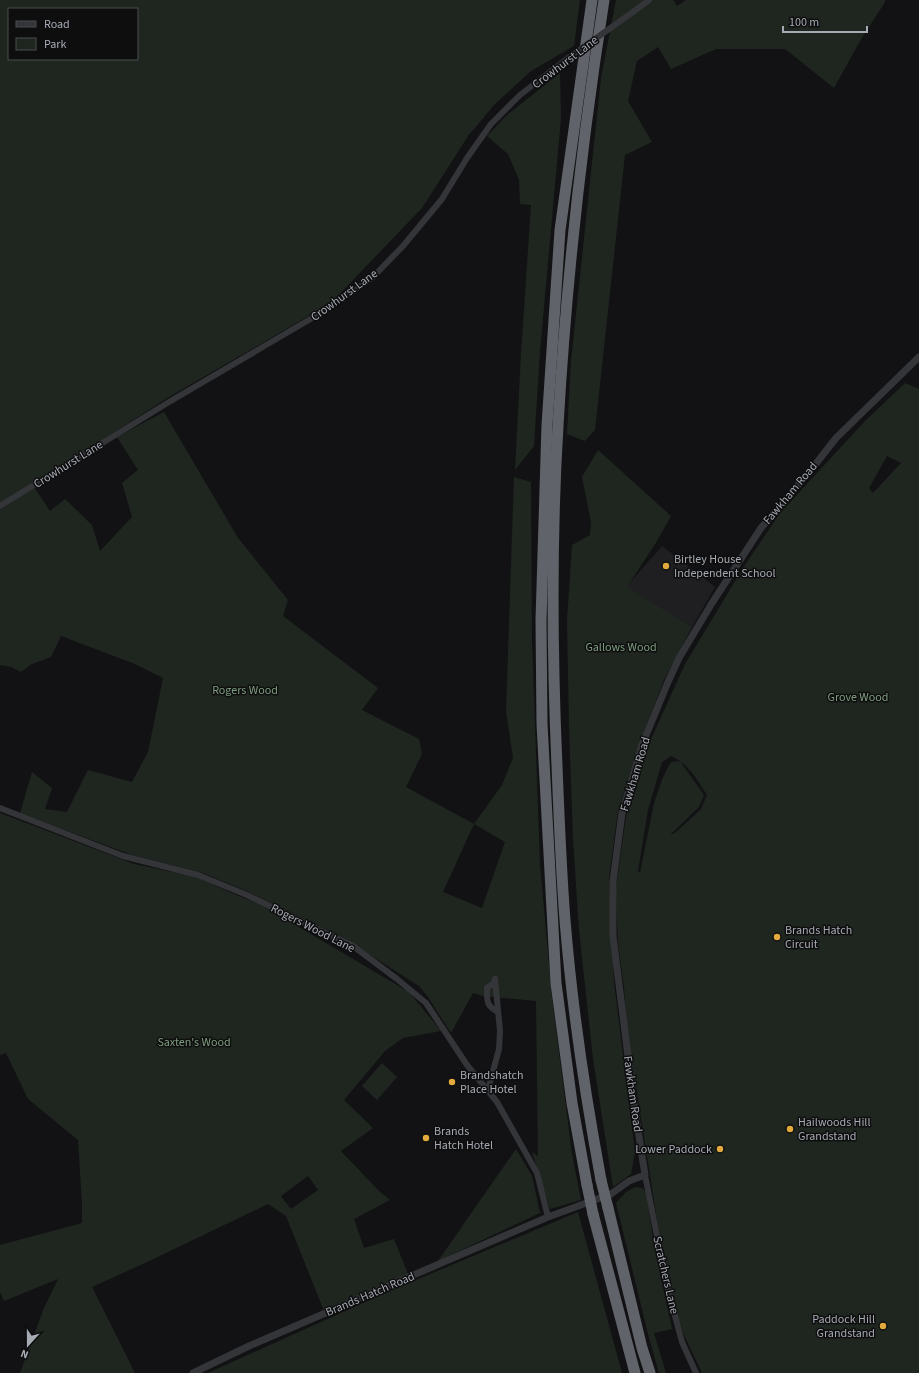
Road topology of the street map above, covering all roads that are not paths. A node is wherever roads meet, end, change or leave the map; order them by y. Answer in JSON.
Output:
{"nodes":[{"id":1,"x":592,"y":0,"type":"edge"},
{"id":2,"x":604,"y":0,"type":"edge"},
{"id":3,"x":649,"y":0,"type":"edge"},
{"id":4,"x":919,"y":357,"type":"edge"},
{"id":5,"x":0,"y":506,"type":"edge"},
{"id":6,"x":0,"y":808,"type":"edge"},
{"id":7,"x":498,"y":1012,"type":"junction"},
{"id":8,"x":492,"y":1076,"type":"junction"},
{"id":9,"x":478,"y":1078,"type":"junction"},
{"id":10,"x":488,"y":1090,"type":"junction"},
{"id":11,"x":645,"y":1175,"type":"junction"},
{"id":12,"x":548,"y":1217,"type":"junction"},
{"id":13,"x":193,"y":1373,"type":"edge"},
{"id":14,"x":635,"y":1373,"type":"edge"},
{"id":15,"x":650,"y":1373,"type":"edge"},
{"id":16,"x":696,"y":1373,"type":"edge"}],
"edges":[{"from":1,"to":14,"type":"highway","bridge":true},
{"from":2,"to":15,"type":"highway","bridge":true},
{"from":3,"to":5,"type":"street","name":"Crowhurst Lane","bridge":true},
{"from":4,"to":11,"type":"street","name":"Fawkham Road"},
{"from":6,"to":9,"type":"street","name":"Rogers Wood Lane"},
{"from":7,"to":7,"type":"street"},
{"from":7,"to":8,"type":"street"},
{"from":8,"to":9,"type":"street"},
{"from":8,"to":10,"type":"street"},
{"from":9,"to":10,"type":"street","name":"Rogers Wood Lane"},
{"from":10,"to":12,"type":"street","name":"Rogers Wood Lane"},
{"from":11,"to":12,"type":"street"},
{"from":11,"to":16,"type":"street","name":"Scratchers Lane"},
{"from":12,"to":13,"type":"street","name":"Brands Hatch Road"}]}
